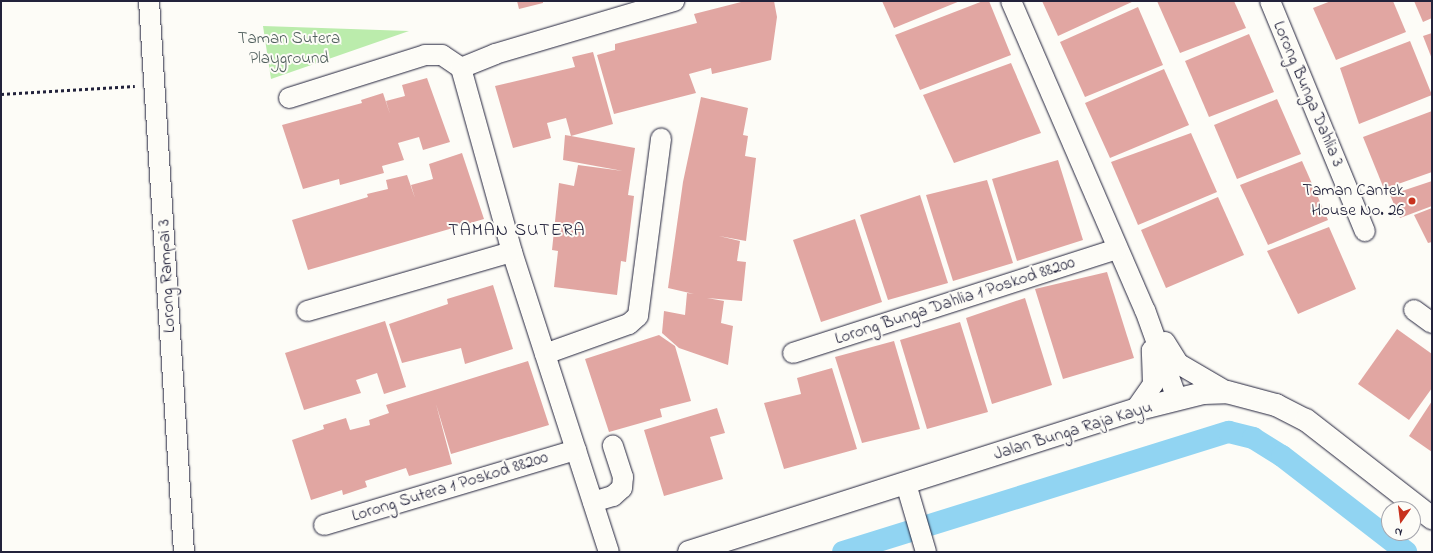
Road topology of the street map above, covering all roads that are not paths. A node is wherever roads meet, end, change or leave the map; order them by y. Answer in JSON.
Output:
{"nodes":[{"id":1,"x":149,"y":1,"type":"edge"},
{"id":2,"x":674,"y":1,"type":"edge"},
{"id":3,"x":1011,"y":1,"type":"edge"},
{"id":4,"x":1270,"y":1,"type":"edge"},
{"id":5,"x":461,"y":68,"type":"junction"},
{"id":6,"x":289,"y":98,"type":"dead end"},
{"id":7,"x":661,"y":138,"type":"dead end"},
{"id":8,"x":1365,"y":230,"type":"dead end"},
{"id":9,"x":1117,"y":249,"type":"junction"},
{"id":10,"x":512,"y":252,"type":"junction"},
{"id":11,"x":1146,"y":310,"type":"junction"},
{"id":12,"x":1414,"y":310,"type":"dead end"},
{"id":13,"x":307,"y":311,"type":"dead end"},
{"id":14,"x":1432,"y":323,"type":"edge"},
{"id":15,"x":545,"y":354,"type":"junction"},
{"id":16,"x":793,"y":354,"type":"dead end"},
{"id":17,"x":1227,"y":392,"type":"junction"},
{"id":18,"x":1177,"y":399,"type":"junction"},
{"id":19,"x":1135,"y":410,"type":"junction"},
{"id":20,"x":613,"y":446,"type":"dead end"},
{"id":21,"x":576,"y":450,"type":"junction"},
{"id":22,"x":906,"y":484,"type":"junction"},
{"id":23,"x":593,"y":502,"type":"junction"},
{"id":24,"x":1432,"y":518,"type":"edge"},
{"id":25,"x":324,"y":525,"type":"dead end"},
{"id":26,"x":925,"y":547,"type":"edge"},
{"id":27,"x":184,"y":552,"type":"edge"},
{"id":28,"x":609,"y":552,"type":"edge"},
{"id":29,"x":689,"y":552,"type":"edge"}],
"edges":[{"from":1,"to":27,"type":"street","name":"Lorong Rampai 3"},
{"from":2,"to":5,"type":"street"},
{"from":3,"to":9,"type":"street"},
{"from":4,"to":8,"type":"street","name":"Lorong Bunga Dahlia 3"},
{"from":5,"to":6,"type":"street"},
{"from":5,"to":10,"type":"street"},
{"from":7,"to":15,"type":"street"},
{"from":9,"to":11,"type":"street"},
{"from":9,"to":16,"type":"street","name":"Lorong Bunga Dahlia 1 Poskod 88200"},
{"from":10,"to":13,"type":"street"},
{"from":10,"to":15,"type":"street"},
{"from":11,"to":17,"type":"street"},
{"from":11,"to":18,"type":"street"},
{"from":11,"to":19,"type":"street"},
{"from":12,"to":14,"type":"street"},
{"from":15,"to":21,"type":"street"},
{"from":17,"to":18,"type":"street","name":"Jalan Bunga Raja Kayu"},
{"from":17,"to":24,"type":"street","name":"Jalan Bunga Raja Kayu"},
{"from":18,"to":19,"type":"street","name":"Jalan Bunga Raja Kayu"},
{"from":19,"to":22,"type":"street","name":"Jalan Bunga Raja Kayu"},
{"from":20,"to":23,"type":"street"},
{"from":21,"to":23,"type":"street"},
{"from":21,"to":25,"type":"street","name":"Lorong Sutera 1 Poskod 88200"},
{"from":22,"to":26,"type":"street"},
{"from":22,"to":29,"type":"street","name":"Jalan Bunga Raja Kayu"},
{"from":23,"to":28,"type":"street"}]}
